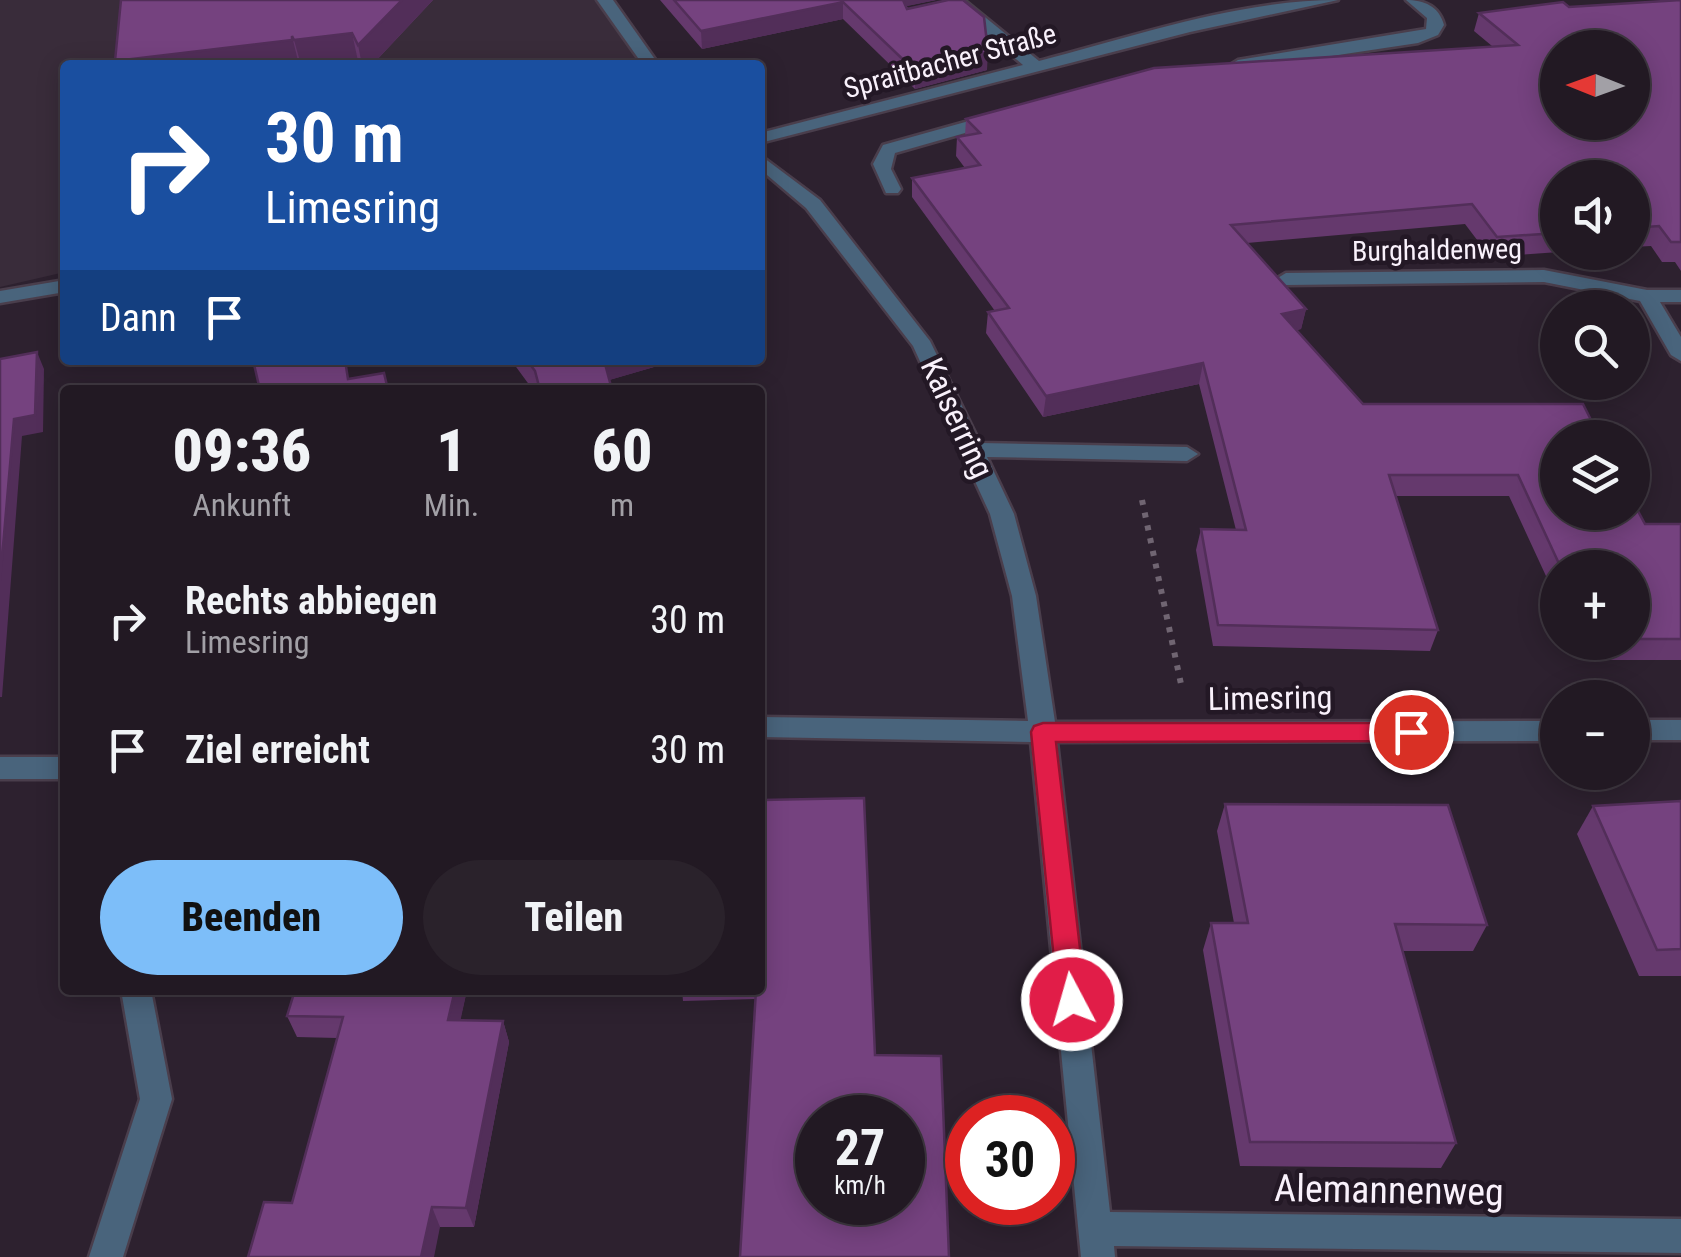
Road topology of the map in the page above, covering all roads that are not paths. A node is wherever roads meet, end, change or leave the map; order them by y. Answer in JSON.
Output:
{"nodes":[{"id":1,"x":604,"y":0,"type":"edge"},
{"id":2,"x":955,"y":0,"type":"edge"},
{"id":3,"x":1330,"y":0,"type":"edge"},
{"id":4,"x":1414,"y":0,"type":"edge"},
{"id":5,"x":646,"y":60,"type":"edge"},
{"id":6,"x":1036,"y":67,"type":"junction"},
{"id":7,"x":1226,"y":67,"type":"edge"},
{"id":8,"x":1006,"y":116,"type":"edge"},
{"id":9,"x":765,"y":137,"type":"edge"},
{"id":10,"x":765,"y":164,"type":"edge"},
{"id":11,"x":892,"y":188,"type":"dead end"},
{"id":12,"x":1286,"y":279,"type":"dead end"},
{"id":13,"x":60,"y":287,"type":"edge"},
{"id":14,"x":1616,"y":290,"type":"edge"},
{"id":15,"x":1650,"y":296,"type":"edge"},
{"id":16,"x":1681,"y":296,"type":"edge"},
{"id":17,"x":0,"y":298,"type":"edge"},
{"id":18,"x":1650,"y":301,"type":"edge"},
{"id":19,"x":1681,"y":354,"type":"edge"},
{"id":20,"x":973,"y":450,"type":"junction"},
{"id":21,"x":1187,"y":454,"type":"dead end"},
{"id":22,"x":765,"y":727,"type":"edge"},
{"id":23,"x":1650,"y":730,"type":"edge"},
{"id":24,"x":1681,"y":730,"type":"edge"},
{"id":25,"x":1540,"y":731,"type":"edge"},
{"id":26,"x":1043,"y":732,"type":"junction"},
{"id":27,"x":0,"y":768,"type":"edge"},
{"id":28,"x":60,"y":768,"type":"edge"},
{"id":29,"x":137,"y":995,"type":"edge"},
{"id":30,"x":1681,"y":1236,"type":"edge"},
{"id":31,"x":1097,"y":1243,"type":"edge"},
{"id":32,"x":106,"y":1257,"type":"edge"}],
"edges":[{"from":1,"to":5,"type":"street"},
{"from":2,"to":6,"type":"street"},
{"from":3,"to":6,"type":"street","name":"Spraitbacher Straße"},
{"from":4,"to":7,"type":"street"},
{"from":6,"to":9,"type":"street","name":"Spraitbacher Straße"},
{"from":8,"to":11,"type":"street"},
{"from":10,"to":20,"type":"street","name":"Kaiserring"},
{"from":12,"to":14,"type":"street","name":"Burghaldenweg"},
{"from":13,"to":17,"type":"street"},
{"from":15,"to":16,"type":"street","name":"Burghaldenweg"},
{"from":18,"to":19,"type":"street"},
{"from":20,"to":21,"type":"street"},
{"from":20,"to":26,"type":"street","name":"Kaiserring"},
{"from":22,"to":26,"type":"street"},
{"from":23,"to":24,"type":"street"},
{"from":25,"to":26,"type":"street","name":"Limesring"},
{"from":26,"to":31,"type":"street","name":"Kaiserring"},
{"from":27,"to":28,"type":"street"},
{"from":29,"to":32,"type":"street"},
{"from":30,"to":31,"type":"street","name":"Alemannenweg"}]}
